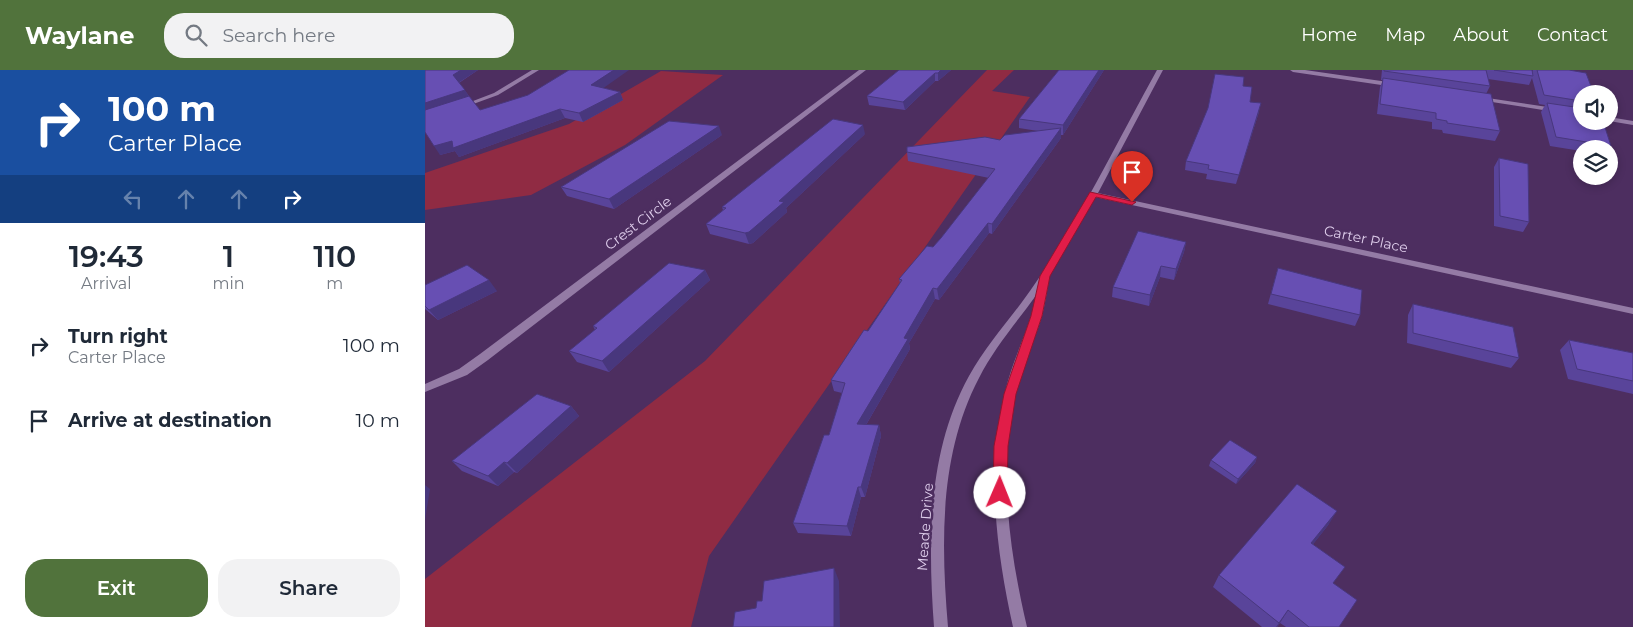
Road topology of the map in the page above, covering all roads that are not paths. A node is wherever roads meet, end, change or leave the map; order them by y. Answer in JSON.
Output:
{"nodes":[{"id":1,"x":536,"y":70,"type":"edge"},
{"id":2,"x":863,"y":70,"type":"edge"},
{"id":3,"x":1160,"y":70,"type":"edge"},
{"id":4,"x":1293,"y":70,"type":"edge"},
{"id":5,"x":1405,"y":87,"type":"edge"},
{"id":6,"x":1474,"y":98,"type":"edge"},
{"id":7,"x":455,"y":108,"type":"edge"},
{"id":8,"x":1573,"y":113,"type":"edge"},
{"id":9,"x":1618,"y":120,"type":"edge"},
{"id":10,"x":1633,"y":122,"type":"edge"},
{"id":11,"x":1093,"y":194,"type":"junction"},
{"id":12,"x":1045,"y":276,"type":"junction"},
{"id":13,"x":1633,"y":310,"type":"edge"},
{"id":14,"x":425,"y":388,"type":"edge"},
{"id":15,"x":941,"y":627,"type":"edge"},
{"id":16,"x":1020,"y":627,"type":"edge"}],
"edges":[{"from":1,"to":7,"type":"street"},
{"from":2,"to":14,"type":"street","name":"Crest Circle"},
{"from":3,"to":11,"type":"street","name":"Meade Drive"},
{"from":4,"to":5,"type":"street"},
{"from":6,"to":8,"type":"street"},
{"from":9,"to":10,"type":"street"},
{"from":11,"to":12,"type":"street","name":"Meade Drive"},
{"from":11,"to":13,"type":"street","name":"Carter Place"},
{"from":12,"to":15,"type":"street","name":"Meade Drive"},
{"from":12,"to":16,"type":"street","name":"Meade Drive"}]}
